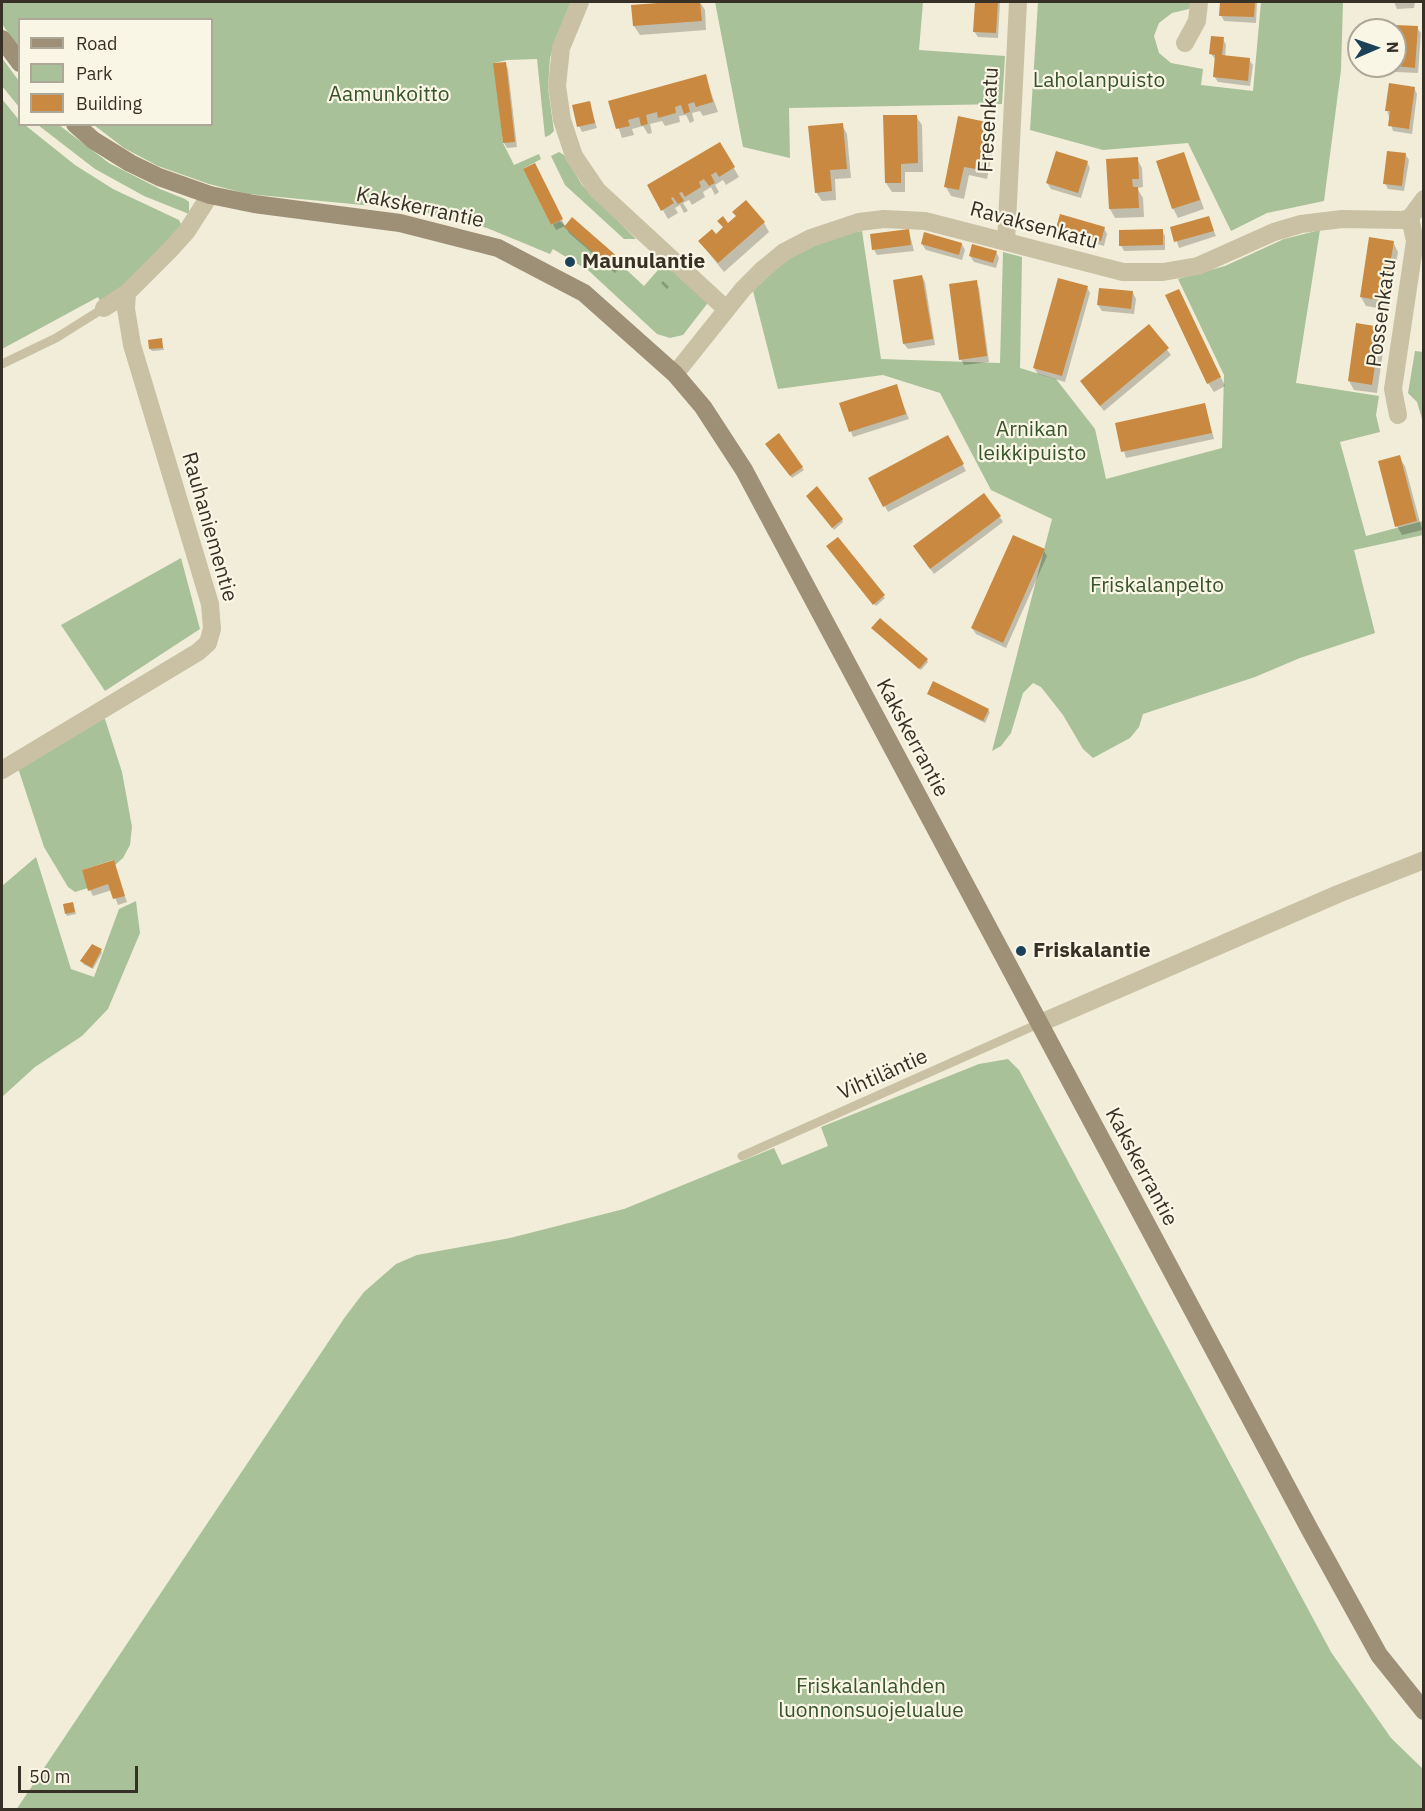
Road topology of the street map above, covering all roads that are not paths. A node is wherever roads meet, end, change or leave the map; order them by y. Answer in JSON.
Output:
{"nodes":[{"id":1,"x":580,"y":2,"type":"edge"},
{"id":2,"x":1018,"y":2,"type":"edge"},
{"id":3,"x":1199,"y":2,"type":"edge"},
{"id":4,"x":2,"y":39,"type":"edge"},
{"id":5,"x":1185,"y":42,"type":"dead end"},
{"id":6,"x":18,"y":60,"type":"edge"},
{"id":7,"x":77,"y":126,"type":"edge"},
{"id":8,"x":210,"y":195,"type":"junction"},
{"id":9,"x":1424,"y":200,"type":"edge"},
{"id":10,"x":1410,"y":218,"type":"junction"},
{"id":11,"x":1006,"y":242,"type":"junction"},
{"id":12,"x":127,"y":293,"type":"junction"},
{"id":13,"x":104,"y":308,"type":"joint"},
{"id":14,"x":726,"y":309,"type":"junction"},
{"id":15,"x":2,"y":364,"type":"edge"},
{"id":16,"x":675,"y":374,"type":"junction"},
{"id":17,"x":1398,"y":415,"type":"dead end"},
{"id":18,"x":2,"y":770,"type":"edge"},
{"id":19,"x":1422,"y":864,"type":"edge"},
{"id":20,"x":1038,"y":1024,"type":"junction"},
{"id":21,"x":742,"y":1156,"type":"dead end"},
{"id":22,"x":1424,"y":1711,"type":"edge"}],
"edges":[{"from":1,"to":14,"type":"street"},
{"from":2,"to":11,"type":"street","name":"Fresenkatu"},
{"from":3,"to":5,"type":"street"},
{"from":4,"to":6,"type":"main road"},
{"from":7,"to":8,"type":"main road","name":"Kakskerrantie"},
{"from":8,"to":12,"type":"street"},
{"from":8,"to":16,"type":"main road","name":"Kakskerrantie"},
{"from":9,"to":10,"type":"street"},
{"from":10,"to":11,"type":"street","name":"Ravaksenkatu"},
{"from":10,"to":17,"type":"street","name":"Possenkatu"},
{"from":11,"to":14,"type":"street","name":"Ravaksenkatu"},
{"from":12,"to":13,"type":"street"},
{"from":12,"to":18,"type":"street","name":"Rauhaniementie"},
{"from":13,"to":15,"type":"lane"},
{"from":14,"to":16,"type":"street","name":"Ravaksenkatu"},
{"from":16,"to":20,"type":"main road","name":"Kakskerrantie"},
{"from":19,"to":20,"type":"street"},
{"from":20,"to":21,"type":"lane","name":"Vihtiläntie"},
{"from":20,"to":22,"type":"main road","name":"Kakskerrantie"}]}
